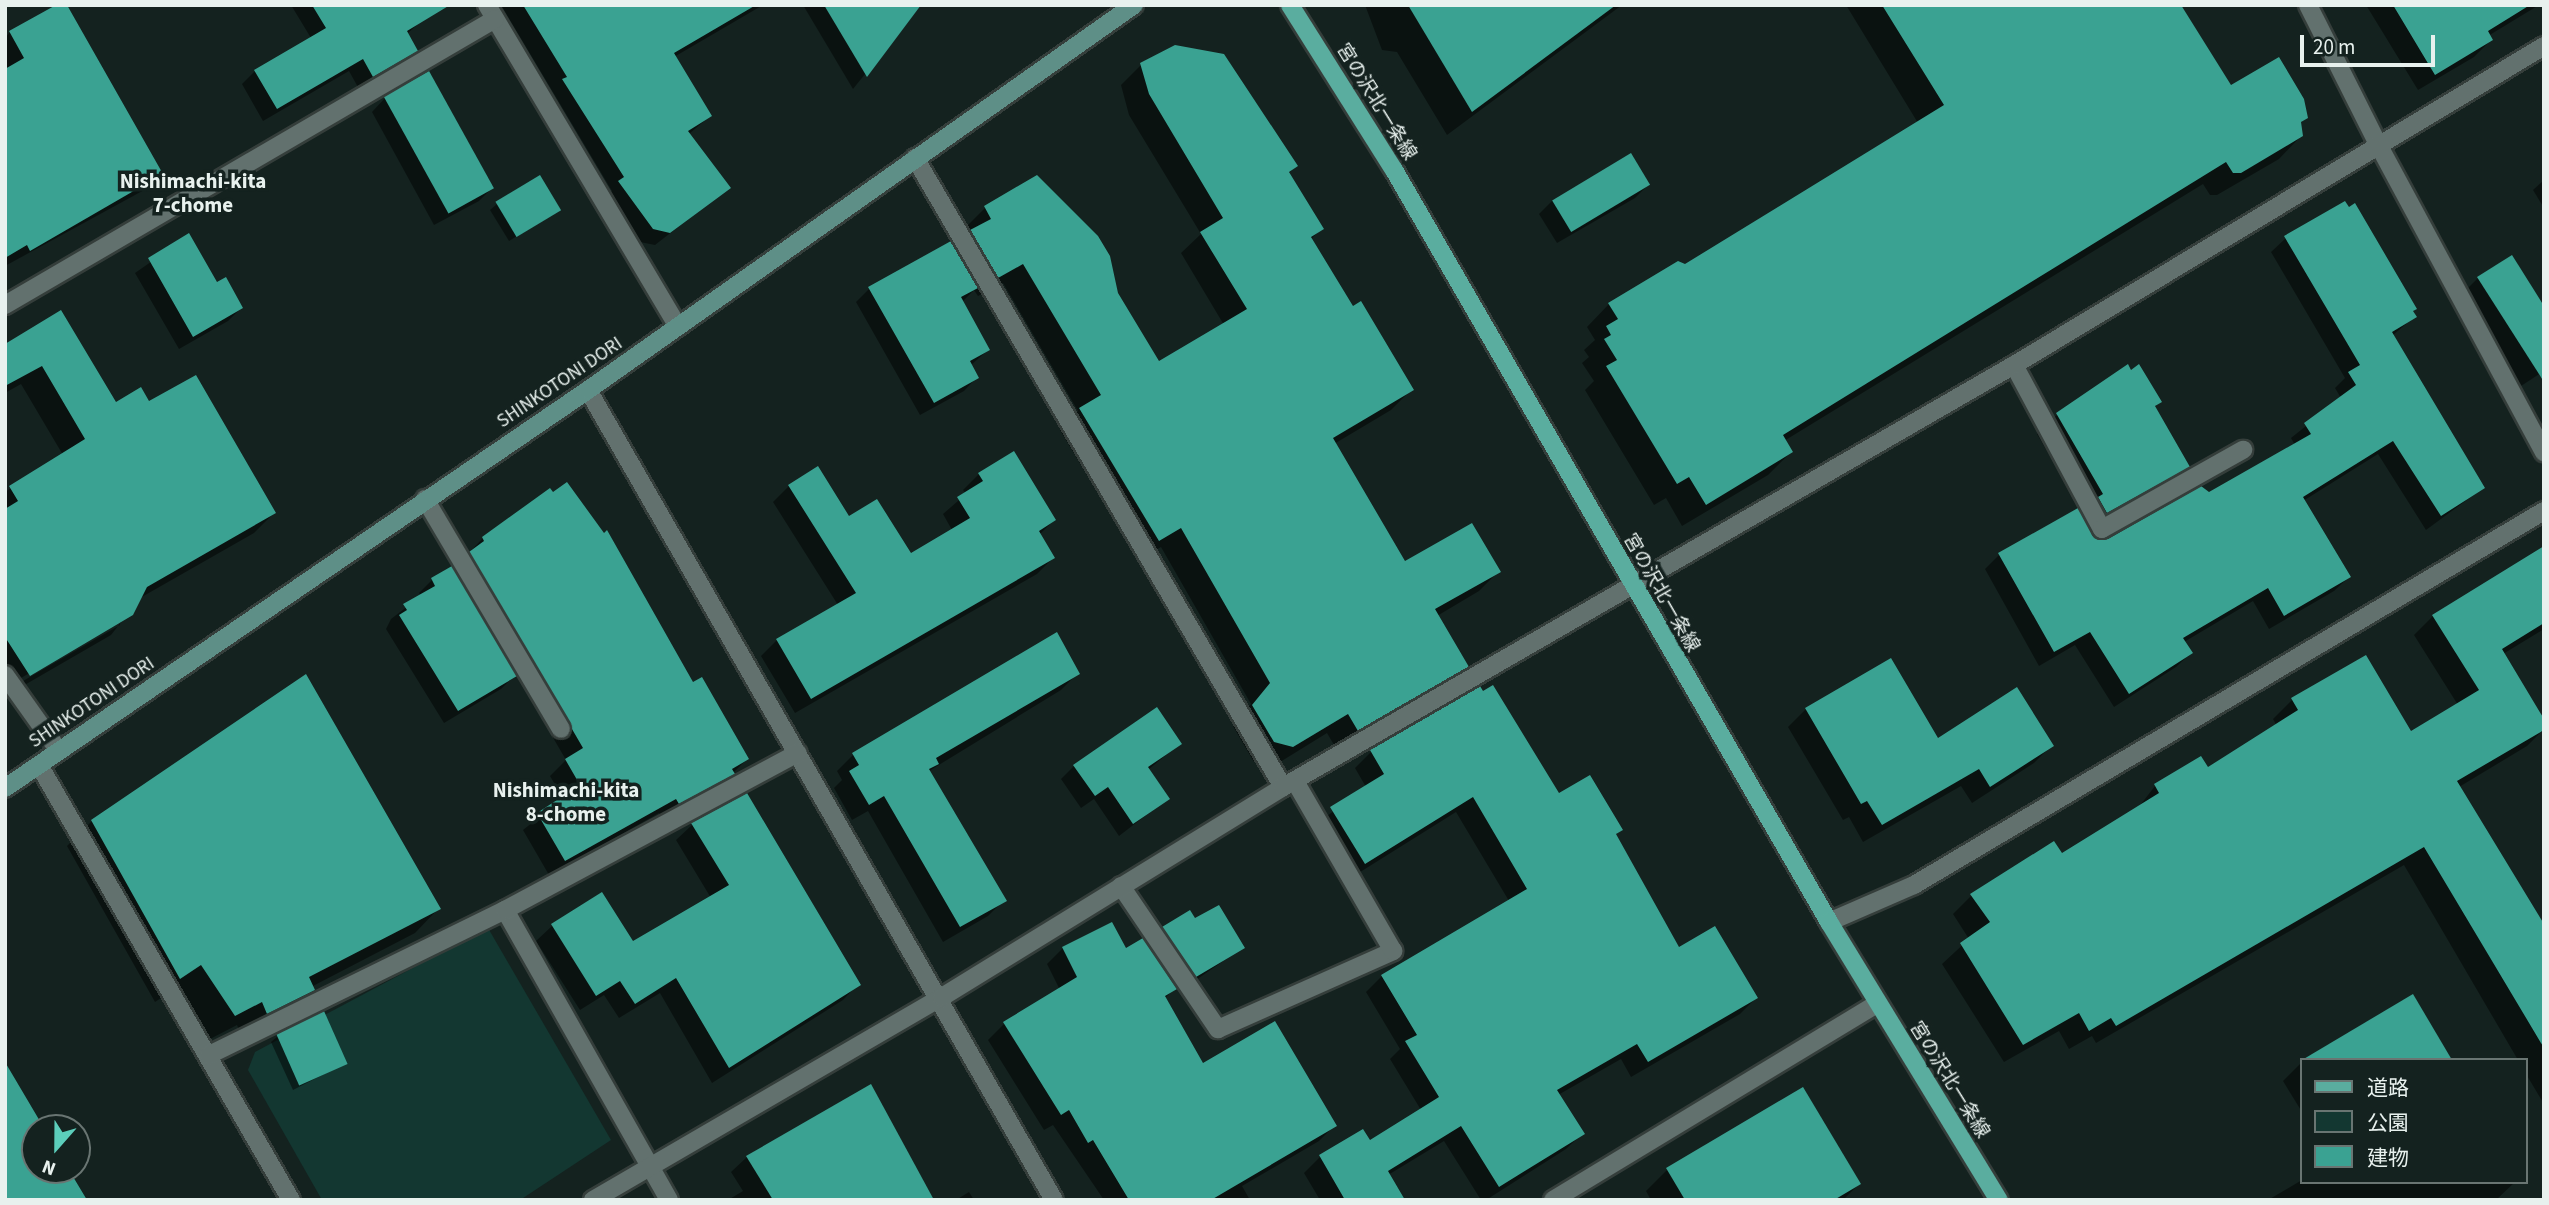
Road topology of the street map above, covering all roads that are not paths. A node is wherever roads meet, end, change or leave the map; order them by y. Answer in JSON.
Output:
{"nodes":[{"id":1,"x":1134,"y":5,"type":"edge"},
{"id":2,"x":1290,"y":5,"type":"edge"},
{"id":3,"x":2308,"y":5,"type":"edge"},
{"id":4,"x":491,"y":12,"type":"edge"},
{"id":5,"x":2544,"y":46,"type":"edge"},
{"id":6,"x":2379,"y":146,"type":"junction"},
{"id":7,"x":915,"y":158,"type":"junction"},
{"id":8,"x":5,"y":305,"type":"edge"},
{"id":9,"x":678,"y":327,"type":"junction"},
{"id":10,"x":2014,"y":365,"type":"junction"},
{"id":11,"x":588,"y":390,"type":"junction"},
{"id":12,"x":2243,"y":450,"type":"dead end"},
{"id":13,"x":2544,"y":452,"type":"edge"},
{"id":14,"x":425,"y":499,"type":"junction"},
{"id":15,"x":2544,"y":511,"type":"edge"},
{"id":16,"x":1632,"y":584,"type":"junction"},
{"id":17,"x":5,"y":675,"type":"edge"},
{"id":18,"x":561,"y":729,"type":"dead end"},
{"id":19,"x":60,"y":751,"type":"junction"},
{"id":20,"x":798,"y":754,"type":"junction"},
{"id":21,"x":39,"y":765,"type":"junction"},
{"id":22,"x":1289,"y":784,"type":"junction"},
{"id":23,"x":5,"y":788,"type":"edge"},
{"id":24,"x":1121,"y":886,"type":"junction"},
{"id":25,"x":505,"y":910,"type":"junction"},
{"id":26,"x":1829,"y":922,"type":"junction"},
{"id":27,"x":942,"y":997,"type":"junction"},
{"id":28,"x":1877,"y":1004,"type":"junction"},
{"id":29,"x":209,"y":1055,"type":"junction"},
{"id":30,"x":648,"y":1164,"type":"junction"},
{"id":31,"x":291,"y":1200,"type":"edge"},
{"id":32,"x":593,"y":1200,"type":"edge"},
{"id":33,"x":669,"y":1200,"type":"edge"},
{"id":34,"x":1054,"y":1200,"type":"edge"},
{"id":35,"x":1553,"y":1200,"type":"edge"},
{"id":36,"x":1999,"y":1200,"type":"edge"}],
"edges":[{"from":1,"to":7,"type":"street","name":"SHINKOTONI DORI"},
{"from":2,"to":16,"type":"main road","name":"宮の沢北一条線"},
{"from":3,"to":6,"type":"street"},
{"from":4,"to":8,"type":"street"},
{"from":4,"to":9,"type":"street"},
{"from":5,"to":6,"type":"street"},
{"from":6,"to":10,"type":"street"},
{"from":6,"to":13,"type":"street"},
{"from":7,"to":9,"type":"street","name":"SHINKOTONI DORI"},
{"from":7,"to":22,"type":"street"},
{"from":9,"to":11,"type":"street","name":"SHINKOTONI DORI"},
{"from":10,"to":12,"type":"street"},
{"from":10,"to":16,"type":"street"},
{"from":11,"to":14,"type":"street","name":"SHINKOTONI DORI"},
{"from":11,"to":20,"type":"street"},
{"from":14,"to":18,"type":"street"},
{"from":14,"to":19,"type":"street","name":"SHINKOTONI DORI"},
{"from":15,"to":26,"type":"street"},
{"from":16,"to":22,"type":"street"},
{"from":16,"to":26,"type":"main road","name":"宮の沢北一条線"},
{"from":17,"to":19,"type":"street"},
{"from":19,"to":21,"type":"street","name":"SHINKOTONI DORI"},
{"from":20,"to":25,"type":"street"},
{"from":20,"to":27,"type":"street"},
{"from":21,"to":23,"type":"street","name":"SHINKOTONI DORI"},
{"from":21,"to":29,"type":"street"},
{"from":22,"to":24,"type":"street"},
{"from":22,"to":24,"type":"street"},
{"from":24,"to":27,"type":"street"},
{"from":25,"to":29,"type":"street"},
{"from":25,"to":30,"type":"street"},
{"from":26,"to":28,"type":"main road","name":"宮の沢北一条線"},
{"from":27,"to":30,"type":"street"},
{"from":27,"to":34,"type":"street"},
{"from":28,"to":35,"type":"street"},
{"from":28,"to":36,"type":"main road","name":"宮の沢北一条線"},
{"from":29,"to":31,"type":"street"},
{"from":30,"to":32,"type":"street"},
{"from":30,"to":33,"type":"street"}]}
